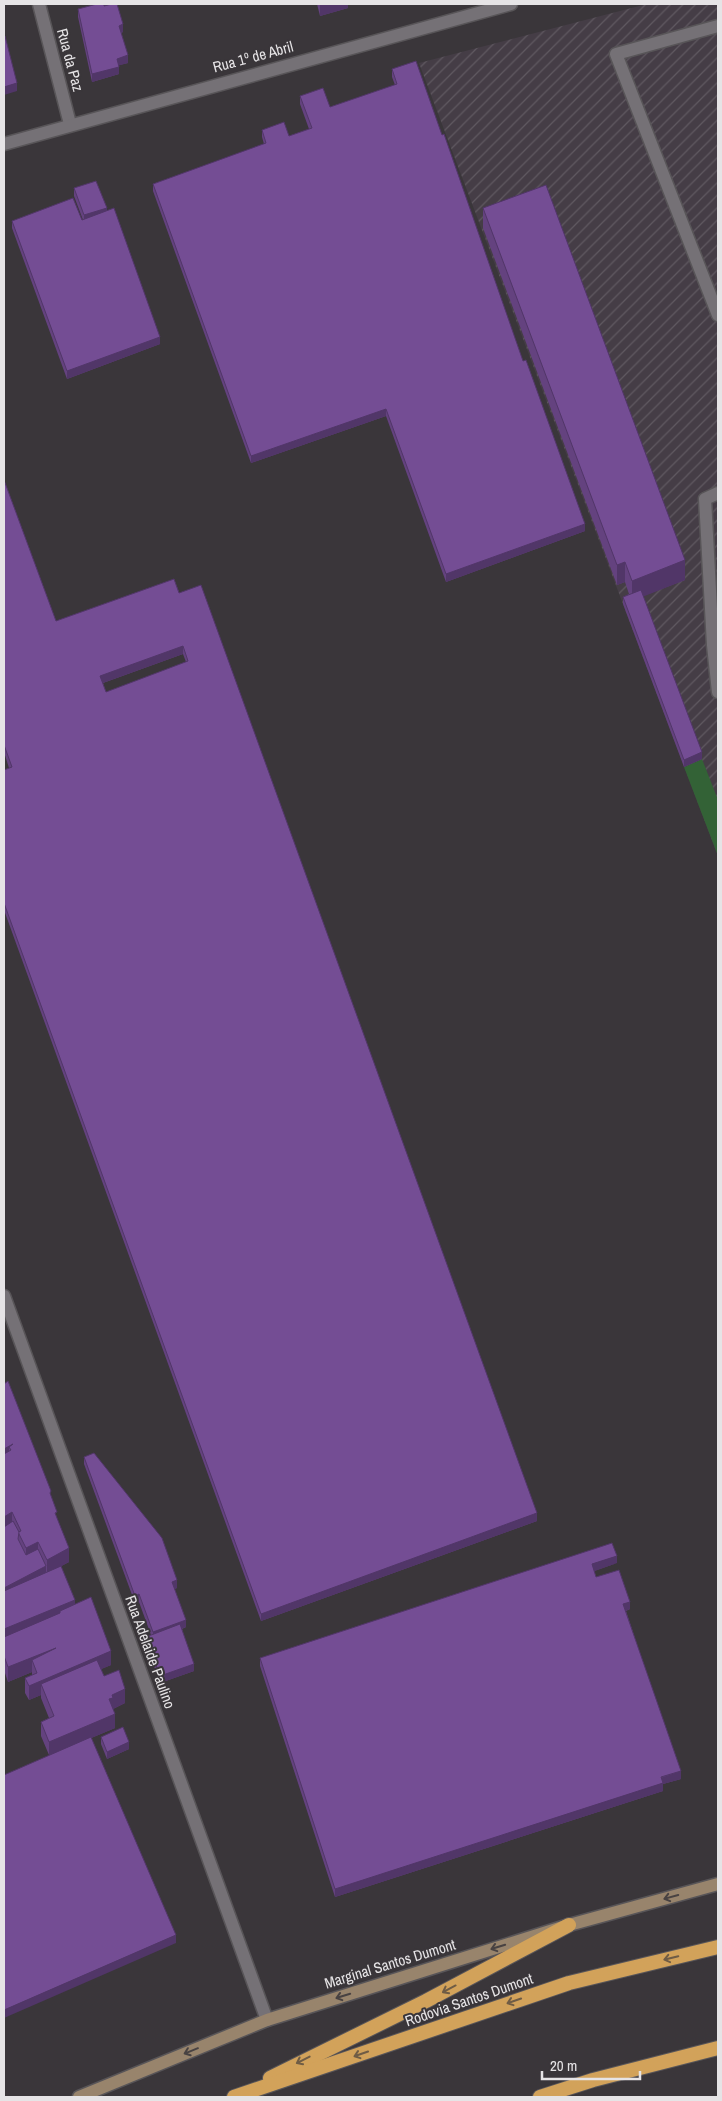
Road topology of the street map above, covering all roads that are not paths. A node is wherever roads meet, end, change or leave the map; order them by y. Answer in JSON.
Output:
{"nodes":[{"id":1,"x":39,"y":4,"type":"edge"},
{"id":2,"x":511,"y":4,"type":"edge"},
{"id":3,"x":718,"y":26,"type":"edge"},
{"id":4,"x":70,"y":124,"type":"junction"},
{"id":5,"x":4,"y":144,"type":"edge"},
{"id":6,"x":718,"y":315,"type":"edge"},
{"id":7,"x":718,"y":494,"type":"edge"},
{"id":8,"x":718,"y":692,"type":"edge"},
{"id":9,"x":4,"y":1296,"type":"edge"},
{"id":10,"x":718,"y":1884,"type":"edge"},
{"id":11,"x":569,"y":1925,"type":"junction"},
{"id":12,"x":718,"y":1946,"type":"edge"},
{"id":13,"x":267,"y":2020,"type":"junction"},
{"id":14,"x":718,"y":2048,"type":"edge"},
{"id":15,"x":79,"y":2097,"type":"edge"},
{"id":16,"x":235,"y":2097,"type":"edge"},
{"id":17,"x":540,"y":2097,"type":"edge"}],
"edges":[{"from":1,"to":4,"type":"street","name":"Rua da Paz"},
{"from":2,"to":4,"type":"street","name":"Rua 1º de Abril"},
{"from":3,"to":6,"type":"street"},
{"from":4,"to":5,"type":"street","name":"Rua 1º de Abril"},
{"from":7,"to":8,"type":"street"},
{"from":9,"to":13,"type":"street","name":"Rua Adelaide Paulino"},
{"from":10,"to":11,"type":"main road","name":"Marginal Santos Dumont","one_way":true},
{"from":11,"to":13,"type":"main road","name":"Marginal Santos Dumont","one_way":true},
{"from":11,"to":16,"type":"highway","one_way":true},
{"from":12,"to":16,"type":"highway","name":"Rodovia Santos Dumont","one_way":true},
{"from":13,"to":15,"type":"main road","name":"Marginal Santos Dumont","one_way":true},
{"from":14,"to":17,"type":"highway"}]}
